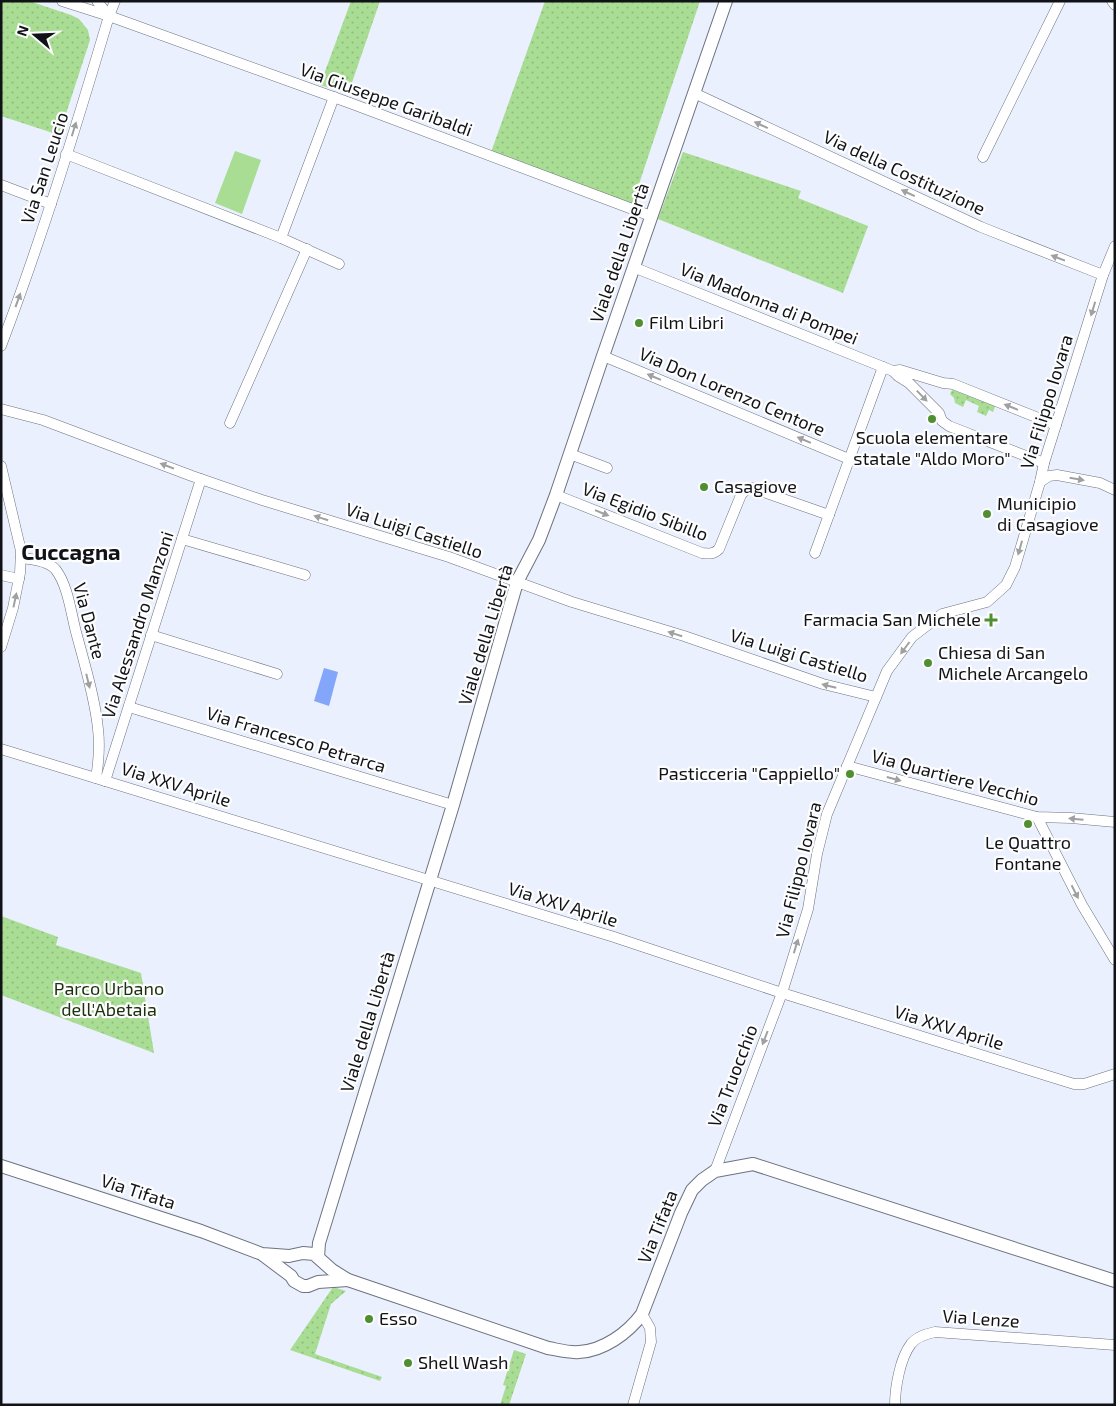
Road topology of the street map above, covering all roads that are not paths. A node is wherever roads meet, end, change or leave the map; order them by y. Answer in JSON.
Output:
{"nodes":[{"id":1,"x":62,"y":1,"type":"edge"},
{"id":2,"x":97,"y":1,"type":"edge"},
{"id":3,"x":115,"y":1,"type":"edge"},
{"id":4,"x":726,"y":1,"type":"edge"},
{"id":5,"x":1060,"y":1,"type":"edge"},
{"id":6,"x":1112,"y":1,"type":"edge"},
{"id":7,"x":1115,"y":5,"type":"edge"},
{"id":8,"x":109,"y":16,"type":"junction"},
{"id":9,"x":694,"y":93,"type":"junction"},
{"id":10,"x":334,"y":97,"type":"junction"},
{"id":11,"x":66,"y":154,"type":"junction"},
{"id":12,"x":983,"y":157,"type":"dead end"},
{"id":13,"x":1,"y":185,"type":"edge"},
{"id":14,"x":51,"y":204,"type":"junction"},
{"id":15,"x":651,"y":216,"type":"junction"},
{"id":16,"x":281,"y":238,"type":"junction"},
{"id":17,"x":1115,"y":246,"type":"edge"},
{"id":18,"x":306,"y":249,"type":"junction"},
{"id":19,"x":339,"y":264,"type":"dead end"},
{"id":20,"x":634,"y":267,"type":"junction"},
{"id":21,"x":1103,"y":275,"type":"junction"},
{"id":22,"x":1,"y":346,"type":"edge"},
{"id":23,"x":603,"y":356,"type":"junction"},
{"id":24,"x":888,"y":369,"type":"junction"},
{"id":25,"x":1,"y":409,"type":"edge"},
{"id":26,"x":230,"y":423,"type":"dead end"},
{"id":27,"x":1056,"y":425,"type":"junction"},
{"id":28,"x":570,"y":454,"type":"junction"},
{"id":29,"x":849,"y":459,"type":"junction"},
{"id":30,"x":1044,"y":463,"type":"junction"},
{"id":31,"x":1,"y":466,"type":"edge"},
{"id":32,"x":607,"y":468,"type":"dead end"},
{"id":33,"x":201,"y":479,"type":"junction"},
{"id":34,"x":1040,"y":482,"type":"junction"},
{"id":35,"x":1115,"y":490,"type":"edge"},
{"id":36,"x":556,"y":495,"type":"junction"},
{"id":37,"x":829,"y":515,"type":"junction"},
{"id":38,"x":182,"y":539,"type":"junction"},
{"id":39,"x":815,"y":553,"type":"dead end"},
{"id":40,"x":21,"y":558,"type":"junction"},
{"id":41,"x":1,"y":575,"type":"edge"},
{"id":42,"x":304,"y":575,"type":"dead end"},
{"id":43,"x":19,"y":579,"type":"junction"},
{"id":44,"x":517,"y":582,"type":"junction"},
{"id":45,"x":151,"y":635,"type":"junction"},
{"id":46,"x":1,"y":647,"type":"edge"},
{"id":47,"x":277,"y":674,"type":"dead end"},
{"id":48,"x":876,"y":697,"type":"junction"},
{"id":49,"x":129,"y":707,"type":"junction"},
{"id":50,"x":1,"y":749,"type":"edge"},
{"id":51,"x":847,"y":766,"type":"junction"},
{"id":52,"x":101,"y":779,"type":"junction"},
{"id":53,"x":453,"y":805,"type":"junction"},
{"id":54,"x":1037,"y":817,"type":"junction"},
{"id":55,"x":1115,"y":822,"type":"edge"},
{"id":56,"x":429,"y":881,"type":"junction"},
{"id":57,"x":1115,"y":960,"type":"edge"},
{"id":58,"x":782,"y":993,"type":"junction"},
{"id":59,"x":1115,"y":1074,"type":"edge"},
{"id":60,"x":1,"y":1166,"type":"edge"},
{"id":61,"x":715,"y":1171,"type":"junction"},
{"id":62,"x":323,"y":1230,"type":"junction"},
{"id":63,"x":262,"y":1254,"type":"junction"},
{"id":64,"x":300,"y":1254,"type":"junction"},
{"id":65,"x":320,"y":1259,"type":"junction"},
{"id":66,"x":291,"y":1276,"type":"junction"},
{"id":67,"x":348,"y":1280,"type":"junction"},
{"id":68,"x":1115,"y":1281,"type":"edge"},
{"id":69,"x":318,"y":1282,"type":"junction"},
{"id":70,"x":642,"y":1314,"type":"junction"},
{"id":71,"x":1115,"y":1345,"type":"edge"},
{"id":72,"x":633,"y":1405,"type":"edge"},
{"id":73,"x":895,"y":1405,"type":"edge"}],
"edges":[{"from":1,"to":8,"type":"street","name":"Via Giuseppe Garibaldi"},
{"from":2,"to":8,"type":"street"},
{"from":3,"to":8,"type":"street","name":"Via San Leucio"},
{"from":4,"to":9,"type":"street","name":"Viale della Libertà"},
{"from":5,"to":12,"type":"street"},
{"from":6,"to":7,"type":"street"},
{"from":8,"to":10,"type":"street","name":"Via Giuseppe Garibaldi"},
{"from":11,"to":8,"type":"street","name":"Via San Leucio","one_way":true},
{"from":9,"to":15,"type":"street","name":"Viale della Libertà"},
{"from":21,"to":9,"type":"street","name":"Via della Costituzione","one_way":true},
{"from":10,"to":15,"type":"street","name":"Via Giuseppe Garibaldi"},
{"from":10,"to":16,"type":"street"},
{"from":11,"to":14,"type":"street","name":"Via San Leucio"},
{"from":11,"to":16,"type":"street"},
{"from":13,"to":14,"type":"street"},
{"from":22,"to":14,"type":"street","name":"Via San Leucio","one_way":true},
{"from":15,"to":20,"type":"street","name":"Viale della Libertà"},
{"from":16,"to":18,"type":"street"},
{"from":17,"to":21,"type":"street","name":"Via Filippo Iovara"},
{"from":18,"to":19,"type":"street"},
{"from":18,"to":26,"type":"street"},
{"from":20,"to":23,"type":"street","name":"Viale della Libertà"},
{"from":20,"to":24,"type":"street","name":"Via Madonna di Pompei"},
{"from":21,"to":27,"type":"street","name":"Via Filippo Iovara","one_way":true},
{"from":23,"to":28,"type":"street","name":"Viale della Libertà"},
{"from":29,"to":23,"type":"street","name":"Via Don Lorenzo Centore","one_way":true},
{"from":27,"to":24,"type":"street","one_way":true},
{"from":24,"to":29,"type":"street"},
{"from":24,"to":30,"type":"street","one_way":true},
{"from":33,"to":25,"type":"street","name":"Via Luigi Castiello","one_way":true},
{"from":27,"to":30,"type":"street","name":"Via Filippo Iovara"},
{"from":28,"to":32,"type":"street"},
{"from":28,"to":36,"type":"street","name":"Viale della Libertà"},
{"from":29,"to":37,"type":"street"},
{"from":30,"to":34,"type":"street","name":"Via Filippo Iovara"},
{"from":31,"to":40,"type":"street"},
{"from":33,"to":38,"type":"street","name":"Via Alessandro Manzoni"},
{"from":44,"to":33,"type":"street","name":"Via Luigi Castiello","one_way":true},
{"from":34,"to":35,"type":"street","one_way":true},
{"from":34,"to":48,"type":"street","name":"Via Filippo Iovara","one_way":true},
{"from":36,"to":37,"type":"street","name":"Via Egidio Sibillo","one_way":true},
{"from":36,"to":44,"type":"street","name":"Viale della Libertà"},
{"from":37,"to":39,"type":"street"},
{"from":38,"to":42,"type":"street"},
{"from":38,"to":45,"type":"street","name":"Via Alessandro Manzoni"},
{"from":40,"to":43,"type":"street"},
{"from":40,"to":52,"type":"street","name":"Via Dante","one_way":true},
{"from":41,"to":43,"type":"street"},
{"from":46,"to":43,"type":"street","one_way":true},
{"from":48,"to":44,"type":"street","name":"Via Luigi Castiello","one_way":true},
{"from":44,"to":53,"type":"street","name":"Viale della Libertà"},
{"from":45,"to":47,"type":"street"},
{"from":45,"to":49,"type":"street","name":"Via Alessandro Manzoni"},
{"from":48,"to":51,"type":"street","name":"Via Filippo Iovara"},
{"from":49,"to":52,"type":"street","name":"Via Alessandro Manzoni"},
{"from":49,"to":53,"type":"street","name":"Via Francesco Petrarca"},
{"from":50,"to":52,"type":"street","name":"Via XXV Aprile"},
{"from":51,"to":54,"type":"street","name":"Via Quartiere Vecchio","one_way":true},
{"from":58,"to":51,"type":"street","name":"Via Filippo Iovara","one_way":true},
{"from":52,"to":56,"type":"street","name":"Via XXV Aprile"},
{"from":53,"to":56,"type":"street","name":"Viale della Libertà"},
{"from":55,"to":54,"type":"street","name":"Via Quartiere Vecchio","one_way":true},
{"from":54,"to":57,"type":"street","one_way":true},
{"from":56,"to":58,"type":"street","name":"Via XXV Aprile"},
{"from":56,"to":62,"type":"street","name":"Viale della Libertà"},
{"from":58,"to":59,"type":"street","name":"Via XXV Aprile"},
{"from":58,"to":61,"type":"street","name":"Via Truocchio","one_way":true},
{"from":60,"to":63,"type":"street","name":"Via Tifata"},
{"from":61,"to":68,"type":"street","name":"Via Tifata"},
{"from":61,"to":70,"type":"street","name":"Via Tifata"},
{"from":62,"to":64,"type":"street","name":"Viale della Libertà"},
{"from":62,"to":65,"type":"street","name":"Viale della Libertà"},
{"from":63,"to":64,"type":"street","name":"Via Tifata"},
{"from":63,"to":66,"type":"street","name":"Via Tifata"},
{"from":64,"to":65,"type":"street","name":"Via Tifata"},
{"from":64,"to":66,"type":"street"},
{"from":65,"to":67,"type":"street","name":"Via Tifata"},
{"from":65,"to":69,"type":"street"},
{"from":66,"to":69,"type":"street","name":"Via Tifata"},
{"from":67,"to":69,"type":"street","name":"Via Tifata"},
{"from":67,"to":70,"type":"street","name":"Via Tifata"},
{"from":70,"to":72,"type":"street"},
{"from":71,"to":73,"type":"street","name":"Via Lenze"}]}
